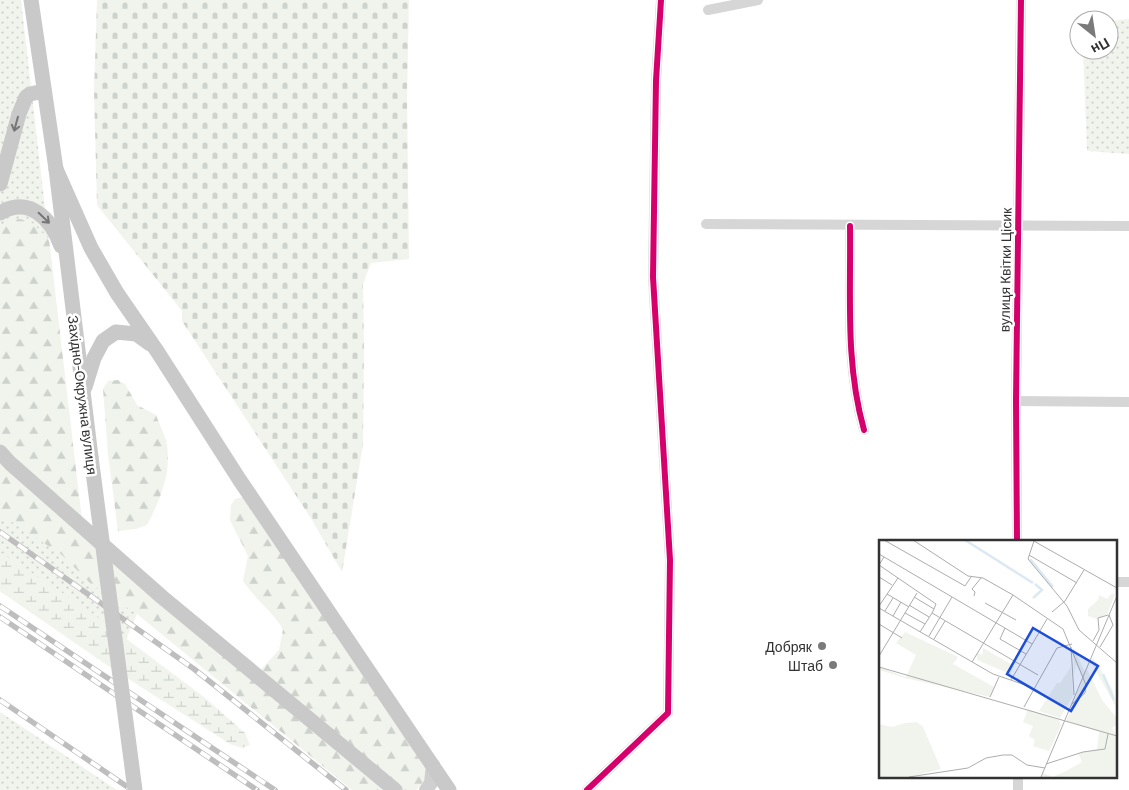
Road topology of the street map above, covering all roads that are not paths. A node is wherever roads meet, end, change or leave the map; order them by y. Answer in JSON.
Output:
{"nodes":[{"id":1,"x":31,"y":0,"type":"edge"},
{"id":2,"x":661,"y":0,"type":"edge"},
{"id":3,"x":758,"y":0,"type":"edge"},
{"id":4,"x":1021,"y":0,"type":"edge"},
{"id":5,"x":708,"y":10,"type":"dead end"},
{"id":6,"x":44,"y":91,"type":"junction"},
{"id":7,"x":56,"y":169,"type":"junction"},
{"id":8,"x":0,"y":184,"type":"edge"},
{"id":9,"x":0,"y":213,"type":"edge"},
{"id":10,"x":706,"y":224,"type":"dead end"},
{"id":11,"x":1019,"y":224,"type":"junction"},
{"id":12,"x":850,"y":226,"type":"junction"},
{"id":13,"x":1129,"y":226,"type":"edge"},
{"id":14,"x":67,"y":265,"type":"junction"},
{"id":15,"x":165,"y":364,"type":"junction"},
{"id":16,"x":84,"y":393,"type":"junction"},
{"id":17,"x":1016,"y":401,"type":"junction"},
{"id":18,"x":1129,"y":402,"type":"edge"},
{"id":19,"x":864,"y":430,"type":"dead end"},
{"id":20,"x":0,"y":452,"type":"edge"},
{"id":21,"x":1017,"y":540,"type":"edge"},
{"id":22,"x":1116,"y":582,"type":"edge"},
{"id":23,"x":1129,"y":582,"type":"edge"},
{"id":24,"x":433,"y":765,"type":"junction"},
{"id":25,"x":135,"y":790,"type":"edge"},
{"id":26,"x":395,"y":790,"type":"edge"},
{"id":27,"x":426,"y":790,"type":"edge"},
{"id":28,"x":449,"y":790,"type":"edge"},
{"id":29,"x":587,"y":790,"type":"edge"}],
"edges":[{"from":1,"to":6,"type":"main road","name":"Західно-Окружна вулиця"},
{"from":2,"to":29,"type":"street"},
{"from":3,"to":5,"type":"street"},
{"from":4,"to":11,"type":"street","name":"вулиця Квітки Цісик"},
{"from":6,"to":7,"type":"main road","name":"Західно-Окружна вулиця"},
{"from":6,"to":8,"type":"main road","one_way":true},
{"from":7,"to":14,"type":"main road","name":"Західно-Окружна вулиця"},
{"from":7,"to":15,"type":"main road"},
{"from":9,"to":14,"type":"main road","one_way":true},
{"from":10,"to":12,"type":"street"},
{"from":11,"to":12,"type":"street"},
{"from":11,"to":13,"type":"street"},
{"from":11,"to":17,"type":"street","name":"вулиця Квітки Цісик"},
{"from":12,"to":19,"type":"street"},
{"from":14,"to":16,"type":"main road","name":"Західно-Окружна вулиця"},
{"from":15,"to":16,"type":"main road"},
{"from":15,"to":24,"type":"main road"},
{"from":16,"to":25,"type":"main road","name":"Західно-Окружна вулиця","bridge":true},
{"from":17,"to":18,"type":"street"},
{"from":17,"to":21,"type":"street","name":"вулиця Квітки Цісик"},
{"from":20,"to":26,"type":"main road"},
{"from":22,"to":23,"type":"street"},
{"from":24,"to":27,"type":"main road"},
{"from":24,"to":28,"type":"main road"}]}
